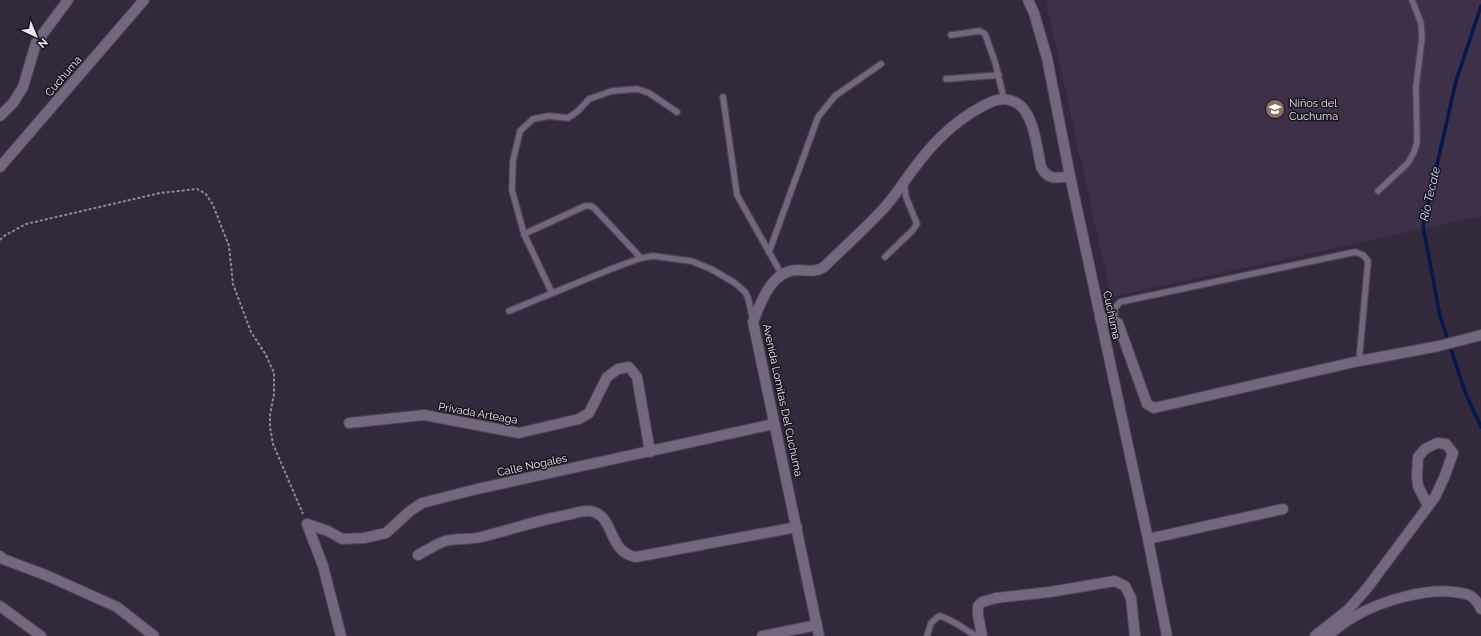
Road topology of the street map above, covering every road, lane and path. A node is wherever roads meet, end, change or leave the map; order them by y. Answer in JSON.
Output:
{"nodes":[{"id":1,"x":68,"y":0,"type":"edge"},
{"id":2,"x":144,"y":0,"type":"edge"},
{"id":3,"x":1028,"y":0,"type":"edge"},
{"id":4,"x":1412,"y":0,"type":"edge"},
{"id":5,"x":950,"y":35,"type":"dead end"},
{"id":6,"x":881,"y":64,"type":"dead end"},
{"id":7,"x":999,"y":75,"type":"junction"},
{"id":8,"x":946,"y":79,"type":"dead end"},
{"id":9,"x":723,"y":97,"type":"dead end"},
{"id":10,"x":1004,"y":99,"type":"junction"},
{"id":11,"x":678,"y":112,"type":"dead end"},
{"id":12,"x":0,"y":116,"type":"edge"},
{"id":13,"x":0,"y":167,"type":"edge"},
{"id":14,"x":1070,"y":176,"type":"junction"},
{"id":15,"x":904,"y":183,"type":"junction"},
{"id":16,"x":1378,"y":191,"type":"dead end"},
{"id":17,"x":524,"y":234,"type":"junction"},
{"id":18,"x":0,"y":240,"type":"edge"},
{"id":19,"x":769,"y":252,"type":"junction"},
{"id":20,"x":885,"y":257,"type":"dead end"},
{"id":21,"x":641,"y":258,"type":"junction"},
{"id":22,"x":782,"y":275,"type":"junction"},
{"id":23,"x":552,"y":293,"type":"junction"},
{"id":24,"x":509,"y":311,"type":"dead end"},
{"id":25,"x":1100,"y":318,"type":"junction"},
{"id":26,"x":1114,"y":320,"type":"junction"},
{"id":27,"x":753,"y":322,"type":"junction"},
{"id":28,"x":1481,"y":335,"type":"edge"},
{"id":29,"x":1360,"y":361,"type":"junction"},
{"id":30,"x":350,"y":423,"type":"dead end"},
{"id":31,"x":774,"y":424,"type":"junction"},
{"id":32,"x":650,"y":452,"type":"junction"},
{"id":33,"x":1428,"y":506,"type":"junction"},
{"id":34,"x":1283,"y":509,"type":"dead end"},
{"id":35,"x":307,"y":524,"type":"junction"},
{"id":36,"x":796,"y":528,"type":"junction"},
{"id":37,"x":1148,"y":539,"type":"junction"},
{"id":38,"x":418,"y":555,"type":"dead end"},
{"id":39,"x":0,"y":556,"type":"edge"},
{"id":40,"x":0,"y":606,"type":"edge"},
{"id":41,"x":1481,"y":609,"type":"edge"},
{"id":42,"x":817,"y":625,"type":"junction"},
{"id":43,"x":41,"y":636,"type":"edge"},
{"id":44,"x":154,"y":636,"type":"edge"},
{"id":45,"x":341,"y":636,"type":"edge"},
{"id":46,"x":762,"y":636,"type":"edge"},
{"id":47,"x":819,"y":636,"type":"edge"},
{"id":48,"x":927,"y":636,"type":"edge"},
{"id":49,"x":977,"y":636,"type":"edge"},
{"id":50,"x":982,"y":636,"type":"edge"},
{"id":51,"x":1135,"y":636,"type":"edge"},
{"id":52,"x":1167,"y":636,"type":"edge"},
{"id":53,"x":1315,"y":636,"type":"edge"},
{"id":54,"x":1327,"y":636,"type":"edge"}],
"edges":[{"from":1,"to":12,"type":"street"},
{"from":2,"to":13,"type":"street","name":"Cuchuma"},
{"from":3,"to":14,"type":"street","name":"Cuchuma"},
{"from":4,"to":16,"type":"lane"},
{"from":5,"to":7,"type":"lane"},
{"from":6,"to":19,"type":"lane"},
{"from":7,"to":8,"type":"lane"},
{"from":7,"to":10,"type":"lane"},
{"from":9,"to":19,"type":"lane"},
{"from":10,"to":14,"type":"street"},
{"from":10,"to":15,"type":"street"},
{"from":11,"to":17,"type":"lane"},
{"from":14,"to":25,"type":"street","name":"Cuchuma"},
{"from":15,"to":20,"type":"lane"},
{"from":15,"to":22,"type":"street"},
{"from":17,"to":21,"type":"lane"},
{"from":17,"to":23,"type":"lane"},
{"from":18,"to":35,"type":"path"},
{"from":19,"to":22,"type":"lane"},
{"from":21,"to":23,"type":"lane"},
{"from":21,"to":27,"type":"lane"},
{"from":22,"to":27,"type":"street","name":"Avenida Lomitas Del Cuchuma"},
{"from":23,"to":24,"type":"lane"},
{"from":25,"to":26,"type":"street"},
{"from":25,"to":37,"type":"street","name":"Cuchuma"},
{"from":26,"to":29,"type":"street"},
{"from":26,"to":29,"type":"lane"},
{"from":27,"to":31,"type":"street","name":"Avenida Lomitas Del Cuchuma"},
{"from":28,"to":29,"type":"street"},
{"from":30,"to":32,"type":"street","name":"Privada Arteaga"},
{"from":31,"to":32,"type":"street","name":"Calle Nogales"},
{"from":31,"to":36,"type":"street","name":"Avenida Lomitas Del Cuchuma"},
{"from":32,"to":35,"type":"street","name":"Calle Nogales"},
{"from":33,"to":33,"type":"street"},
{"from":33,"to":53,"type":"street"},
{"from":34,"to":37,"type":"street"},
{"from":35,"to":45,"type":"street"},
{"from":36,"to":38,"type":"street"},
{"from":36,"to":42,"type":"street","name":"Avenida Lomitas Del Cuchuma"},
{"from":37,"to":52,"type":"street","name":"Cuchuma"},
{"from":39,"to":44,"type":"street"},
{"from":40,"to":43,"type":"street"},
{"from":41,"to":54,"type":"street"},
{"from":42,"to":46,"type":"street"},
{"from":42,"to":47,"type":"street","name":"Avenida Lomitas Del Cuchuma"},
{"from":48,"to":49,"type":"lane"},
{"from":50,"to":51,"type":"street"}]}
